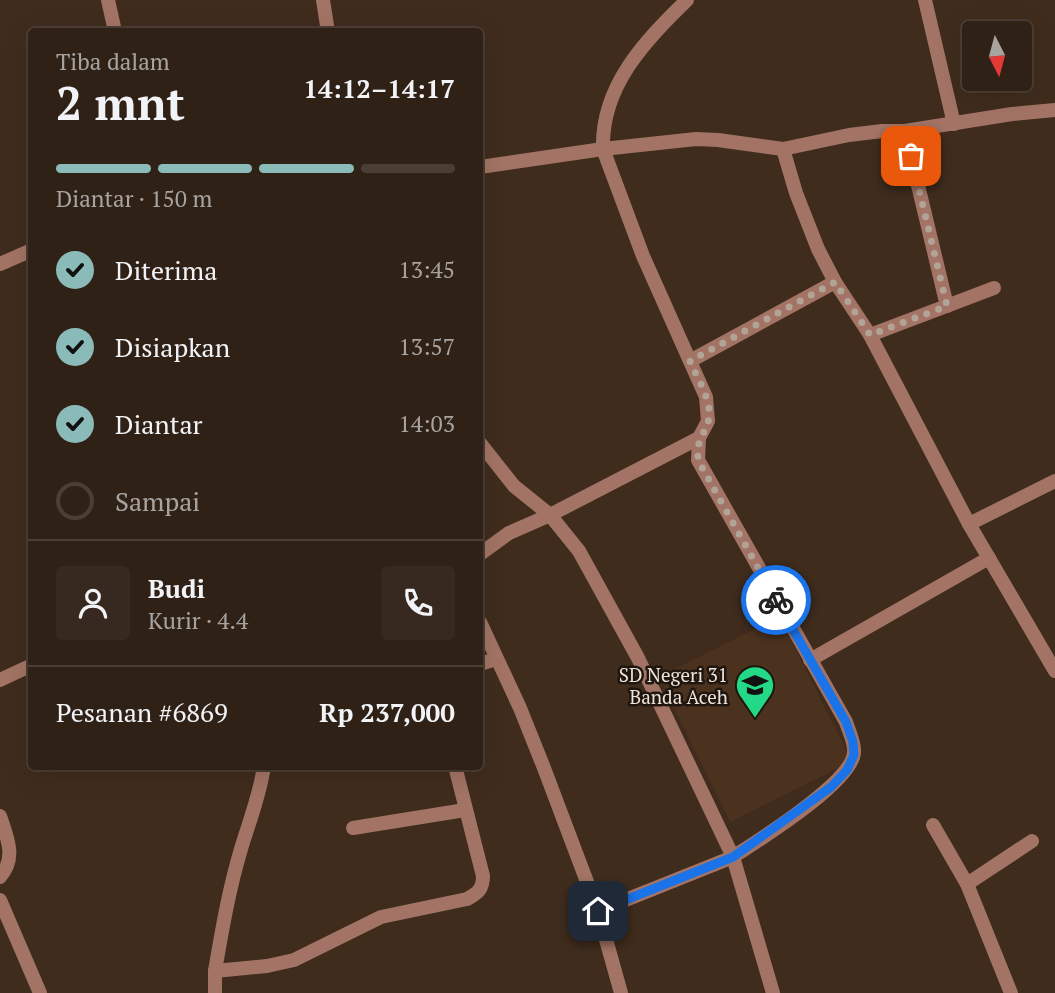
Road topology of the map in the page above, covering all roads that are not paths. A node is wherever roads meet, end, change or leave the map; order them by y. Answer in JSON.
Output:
{"nodes":[{"id":1,"x":108,"y":0,"type":"edge"},
{"id":2,"x":323,"y":0,"type":"edge"},
{"id":3,"x":687,"y":0,"type":"edge"},
{"id":4,"x":925,"y":0,"type":"edge"},
{"id":5,"x":114,"y":27,"type":"dead end"},
{"id":6,"x":327,"y":28,"type":"edge"},
{"id":7,"x":1055,"y":110,"type":"edge"},
{"id":8,"x":954,"y":124,"type":"junction"},
{"id":9,"x":905,"y":131,"type":"junction"},
{"id":10,"x":603,"y":149,"type":"junction"},
{"id":11,"x":783,"y":149,"type":"junction"},
{"id":12,"x":483,"y":167,"type":"edge"},
{"id":13,"x":28,"y":251,"type":"edge"},
{"id":14,"x":1,"y":260,"type":"edge"},
{"id":15,"x":835,"y":282,"type":"junction"},
{"id":16,"x":994,"y":288,"type":"dead end"},
{"id":17,"x":947,"y":306,"type":"junction"},
{"id":18,"x":870,"y":335,"type":"junction"},
{"id":19,"x":690,"y":361,"type":"junction"},
{"id":20,"x":699,"y":438,"type":"junction"},
{"id":21,"x":483,"y":447,"type":"edge"},
{"id":22,"x":1055,"y":481,"type":"edge"},
{"id":23,"x":550,"y":515,"type":"junction"},
{"id":24,"x":969,"y":524,"type":"junction"},
{"id":25,"x":483,"y":552,"type":"edge"},
{"id":26,"x":989,"y":558,"type":"junction"},
{"id":27,"x":483,"y":629,"type":"edge"},
{"id":28,"x":1049,"y":646,"type":"edge"},
{"id":29,"x":496,"y":659,"type":"junction"},
{"id":30,"x":810,"y":660,"type":"junction"},
{"id":31,"x":483,"y":663,"type":"edge"},
{"id":32,"x":28,"y":668,"type":"edge"},
{"id":33,"x":1055,"y":671,"type":"edge"},
{"id":34,"x":0,"y":680,"type":"edge"},
{"id":35,"x":263,"y":770,"type":"edge"},
{"id":36,"x":456,"y":770,"type":"edge"},
{"id":37,"x":465,"y":810,"type":"junction"},
{"id":38,"x":0,"y":816,"type":"edge"},
{"id":39,"x":933,"y":825,"type":"dead end"},
{"id":40,"x":353,"y":828,"type":"dead end"},
{"id":41,"x":1032,"y":841,"type":"dead end"},
{"id":42,"x":733,"y":857,"type":"junction"},
{"id":43,"x":0,"y":877,"type":"edge"},
{"id":44,"x":967,"y":884,"type":"junction"},
{"id":45,"x":0,"y":900,"type":"edge"},
{"id":46,"x":598,"y":911,"type":"junction"},
{"id":47,"x":215,"y":971,"type":"junction"},
{"id":48,"x":40,"y":993,"type":"edge"},
{"id":49,"x":215,"y":993,"type":"edge"},
{"id":50,"x":621,"y":993,"type":"edge"},
{"id":51,"x":773,"y":993,"type":"edge"},
{"id":52,"x":1012,"y":993,"type":"edge"}],
"edges":[{"from":1,"to":5,"type":"street"},
{"from":2,"to":6,"type":"street"},
{"from":3,"to":10,"type":"street"},
{"from":4,"to":8,"type":"street"},
{"from":7,"to":8,"type":"street"},
{"from":8,"to":9,"type":"street"},
{"from":9,"to":11,"type":"street"},
{"from":9,"to":17,"type":"street"},
{"from":10,"to":11,"type":"street"},
{"from":10,"to":12,"type":"street"},
{"from":10,"to":19,"type":"street"},
{"from":11,"to":15,"type":"street"},
{"from":13,"to":14,"type":"street"},
{"from":15,"to":18,"type":"street"},
{"from":15,"to":19,"type":"street"},
{"from":16,"to":17,"type":"street"},
{"from":17,"to":18,"type":"street"},
{"from":18,"to":24,"type":"street"},
{"from":19,"to":20,"type":"street"},
{"from":20,"to":23,"type":"street"},
{"from":20,"to":30,"type":"street"},
{"from":21,"to":23,"type":"street"},
{"from":22,"to":24,"type":"street"},
{"from":23,"to":25,"type":"street"},
{"from":23,"to":42,"type":"street"},
{"from":24,"to":26,"type":"street"},
{"from":26,"to":28,"type":"street"},
{"from":26,"to":30,"type":"street"},
{"from":27,"to":29,"type":"street"},
{"from":28,"to":33,"type":"street"},
{"from":29,"to":31,"type":"street"},
{"from":29,"to":46,"type":"street"},
{"from":30,"to":42,"type":"street"},
{"from":32,"to":34,"type":"street"},
{"from":35,"to":47,"type":"street"},
{"from":36,"to":37,"type":"street"},
{"from":37,"to":40,"type":"street"},
{"from":37,"to":47,"type":"street"},
{"from":38,"to":43,"type":"street"},
{"from":39,"to":44,"type":"street"},
{"from":41,"to":44,"type":"street"},
{"from":42,"to":46,"type":"street"},
{"from":42,"to":51,"type":"street"},
{"from":44,"to":52,"type":"street"},
{"from":45,"to":48,"type":"street"},
{"from":46,"to":50,"type":"street"},
{"from":47,"to":49,"type":"street"}]}
